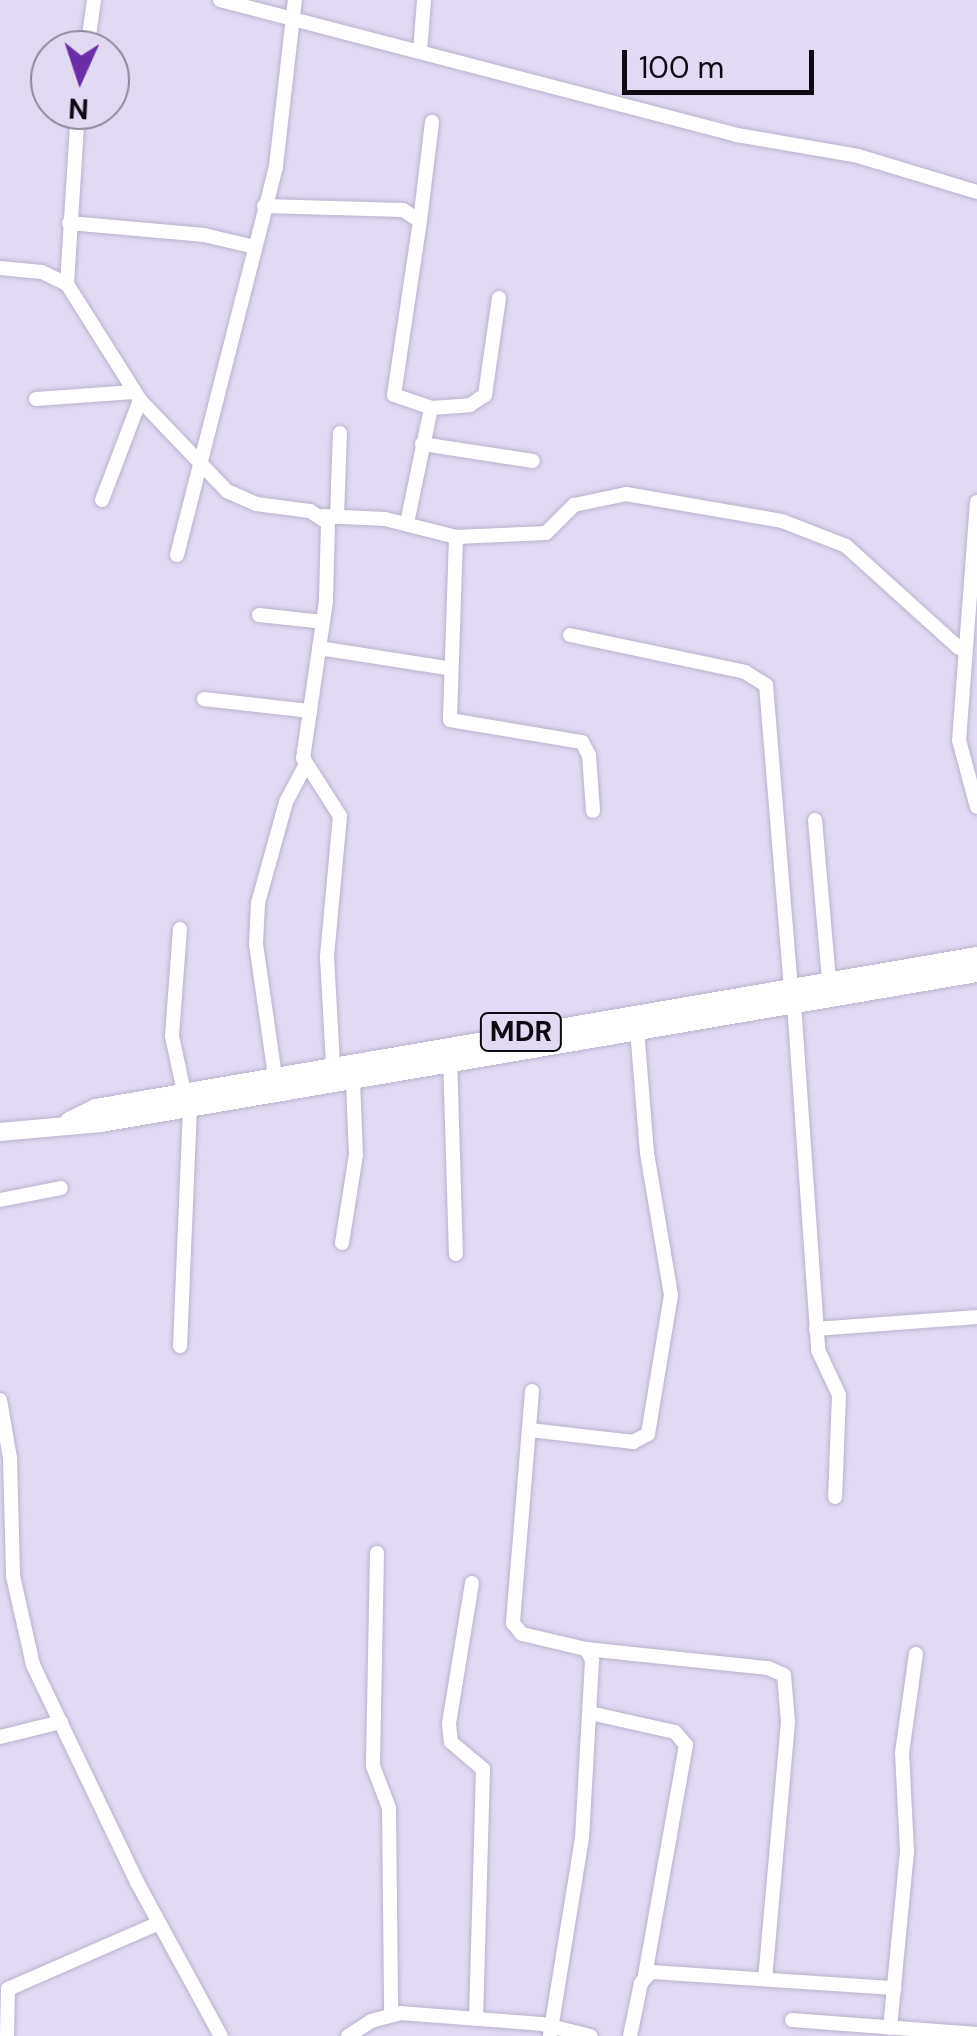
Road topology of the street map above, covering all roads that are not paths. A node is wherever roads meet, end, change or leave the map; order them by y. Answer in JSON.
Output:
{"nodes":[{"id":1,"x":94,"y":0,"type":"edge"},
{"id":2,"x":295,"y":0,"type":"edge"},
{"id":3,"x":424,"y":0,"type":"edge"},
{"id":4,"x":224,"y":1,"type":"edge"},
{"id":5,"x":293,"y":20,"type":"junction"},
{"id":6,"x":90,"y":30,"type":"edge"},
{"id":7,"x":420,"y":52,"type":"junction"},
{"id":8,"x":432,"y":122,"type":"dead end"},
{"id":9,"x":76,"y":130,"type":"edge"},
{"id":10,"x":977,"y":192,"type":"edge"},
{"id":11,"x":264,"y":206,"type":"junction"},
{"id":12,"x":420,"y":221,"type":"junction"},
{"id":13,"x":69,"y":223,"type":"junction"},
{"id":14,"x":251,"y":246,"type":"junction"},
{"id":15,"x":0,"y":268,"type":"edge"},
{"id":16,"x":67,"y":284,"type":"junction"},
{"id":17,"x":499,"y":298,"type":"dead end"},
{"id":18,"x":137,"y":396,"type":"junction"},
{"id":19,"x":36,"y":399,"type":"dead end"},
{"id":20,"x":431,"y":408,"type":"junction"},
{"id":21,"x":340,"y":433,"type":"dead end"},
{"id":22,"x":422,"y":444,"type":"junction"},
{"id":23,"x":533,"y":460,"type":"dead end"},
{"id":24,"x":201,"y":469,"type":"junction"},
{"id":25,"x":102,"y":500,"type":"dead end"},
{"id":26,"x":977,"y":502,"type":"edge"},
{"id":27,"x":330,"y":517,"type":"junction"},
{"id":28,"x":408,"y":523,"type":"junction"},
{"id":29,"x":456,"y":537,"type":"junction"},
{"id":30,"x":177,"y":555,"type":"dead end"},
{"id":31,"x":260,"y":615,"type":"dead end"},
{"id":32,"x":323,"y":622,"type":"junction"},
{"id":33,"x":570,"y":635,"type":"dead end"},
{"id":34,"x":319,"y":648,"type":"junction"},
{"id":35,"x":960,"y":648,"type":"dead end"},
{"id":36,"x":447,"y":668,"type":"junction"},
{"id":37,"x":970,"y":669,"type":"edge"},
{"id":38,"x":204,"y":699,"type":"dead end"},
{"id":39,"x":310,"y":711,"type":"junction"},
{"id":40,"x":305,"y":766,"type":"junction"},
{"id":41,"x":977,"y":807,"type":"edge"},
{"id":42,"x":593,"y":811,"type":"dead end"},
{"id":43,"x":815,"y":820,"type":"dead end"},
{"id":44,"x":180,"y":929,"type":"dead end"},
{"id":45,"x":977,"y":956,"type":"edge"},
{"id":46,"x":977,"y":973,"type":"edge"},
{"id":47,"x":829,"y":980,"type":"junction"},
{"id":48,"x":792,"y":994,"type":"junction"},
{"id":49,"x":758,"y":1000,"type":"junction"},
{"id":50,"x":638,"y":1030,"type":"junction"},
{"id":51,"x":450,"y":1053,"type":"junction"},
{"id":52,"x":333,"y":1066,"type":"junction"},
{"id":53,"x":275,"y":1076,"type":"junction"},
{"id":54,"x":354,"y":1079,"type":"junction"},
{"id":55,"x":187,"y":1100,"type":"junction"},
{"id":56,"x":0,"y":1132,"type":"edge"},
{"id":57,"x":61,"y":1188,"type":"dead end"},
{"id":58,"x":0,"y":1200,"type":"edge"},
{"id":59,"x":342,"y":1243,"type":"dead end"},
{"id":60,"x":456,"y":1254,"type":"dead end"},
{"id":61,"x":977,"y":1317,"type":"edge"},
{"id":62,"x":816,"y":1329,"type":"junction"},
{"id":63,"x":180,"y":1346,"type":"dead end"},
{"id":64,"x":532,"y":1392,"type":"dead end"},
{"id":65,"x":0,"y":1400,"type":"edge"},
{"id":66,"x":530,"y":1430,"type":"junction"},
{"id":67,"x":835,"y":1497,"type":"dead end"},
{"id":68,"x":377,"y":1553,"type":"dead end"},
{"id":69,"x":472,"y":1583,"type":"dead end"},
{"id":70,"x":586,"y":1649,"type":"junction"},
{"id":71,"x":916,"y":1654,"type":"dead end"},
{"id":72,"x":590,"y":1713,"type":"junction"},
{"id":73,"x":62,"y":1722,"type":"junction"},
{"id":74,"x":0,"y":1737,"type":"edge"},
{"id":75,"x":159,"y":1923,"type":"junction"},
{"id":76,"x":645,"y":1976,"type":"junction"},
{"id":77,"x":765,"y":1979,"type":"junction"},
{"id":78,"x":894,"y":1988,"type":"junction"},
{"id":79,"x":2,"y":1996,"type":"edge"},
{"id":80,"x":391,"y":2014,"type":"junction"},
{"id":81,"x":476,"y":2019,"type":"junction"},
{"id":82,"x":792,"y":2020,"type":"dead end"},
{"id":83,"x":890,"y":2028,"type":"junction"},
{"id":84,"x":551,"y":2031,"type":"edge"},
{"id":85,"x":977,"y":2034,"type":"edge"},
{"id":86,"x":7,"y":2036,"type":"edge"},
{"id":87,"x":221,"y":2036,"type":"edge"},
{"id":88,"x":348,"y":2036,"type":"edge"},
{"id":89,"x":591,"y":2036,"type":"edge"},
{"id":90,"x":630,"y":2036,"type":"edge"}],
"edges":[{"from":1,"to":6,"type":"street"},
{"from":2,"to":5,"type":"street"},
{"from":3,"to":7,"type":"street"},
{"from":4,"to":5,"type":"street"},
{"from":5,"to":7,"type":"street"},
{"from":5,"to":11,"type":"street"},
{"from":7,"to":10,"type":"street"},
{"from":8,"to":12,"type":"street"},
{"from":9,"to":13,"type":"street"},
{"from":11,"to":12,"type":"street"},
{"from":11,"to":14,"type":"street"},
{"from":12,"to":20,"type":"street"},
{"from":13,"to":14,"type":"street"},
{"from":13,"to":16,"type":"street"},
{"from":14,"to":24,"type":"street"},
{"from":15,"to":16,"type":"street"},
{"from":16,"to":18,"type":"street"},
{"from":17,"to":20,"type":"street"},
{"from":18,"to":19,"type":"street"},
{"from":18,"to":24,"type":"street"},
{"from":18,"to":25,"type":"street"},
{"from":20,"to":22,"type":"street"},
{"from":21,"to":27,"type":"street"},
{"from":22,"to":23,"type":"street"},
{"from":22,"to":28,"type":"street"},
{"from":24,"to":27,"type":"street"},
{"from":24,"to":30,"type":"street"},
{"from":26,"to":37,"type":"street"},
{"from":27,"to":28,"type":"street"},
{"from":27,"to":32,"type":"street"},
{"from":28,"to":29,"type":"street"},
{"from":29,"to":35,"type":"street"},
{"from":29,"to":36,"type":"street"},
{"from":31,"to":32,"type":"street"},
{"from":32,"to":34,"type":"street"},
{"from":33,"to":48,"type":"street"},
{"from":34,"to":36,"type":"street"},
{"from":34,"to":39,"type":"street"},
{"from":36,"to":42,"type":"street"},
{"from":37,"to":41,"type":"street"},
{"from":38,"to":39,"type":"street"},
{"from":39,"to":40,"type":"street"},
{"from":40,"to":52,"type":"street"},
{"from":40,"to":53,"type":"street"},
{"from":43,"to":47,"type":"street"},
{"from":44,"to":55,"type":"street"},
{"from":45,"to":47,"type":"main road","number":"MDR"},
{"from":46,"to":48,"type":"main road","number":"MDR"},
{"from":47,"to":48,"type":"main road","number":"MDR"},
{"from":48,"to":49,"type":"main road","number":"MDR"},
{"from":48,"to":62,"type":"street"},
{"from":49,"to":50,"type":"main road","number":"MDR"},
{"from":49,"to":51,"type":"main road","number":"MDR"},
{"from":50,"to":51,"type":"main road","number":"MDR"},
{"from":50,"to":66,"type":"street"},
{"from":51,"to":52,"type":"main road","number":"MDR"},
{"from":51,"to":54,"type":"main road","number":"MDR"},
{"from":51,"to":60,"type":"street"},
{"from":52,"to":53,"type":"main road","number":"MDR"},
{"from":53,"to":55,"type":"main road","number":"MDR"},
{"from":54,"to":55,"type":"main road","number":"MDR"},
{"from":54,"to":59,"type":"street"},
{"from":55,"to":56,"type":"main road","number":"MDR"},
{"from":55,"to":63,"type":"street"},
{"from":57,"to":58,"type":"street"},
{"from":61,"to":62,"type":"street"},
{"from":62,"to":67,"type":"street"},
{"from":64,"to":66,"type":"street"},
{"from":65,"to":73,"type":"street"},
{"from":66,"to":70,"type":"street"},
{"from":68,"to":80,"type":"street"},
{"from":69,"to":81,"type":"street"},
{"from":70,"to":72,"type":"street"},
{"from":70,"to":77,"type":"street"},
{"from":71,"to":78,"type":"street"},
{"from":72,"to":76,"type":"street"},
{"from":72,"to":84,"type":"street"},
{"from":73,"to":74,"type":"street"},
{"from":73,"to":75,"type":"street"},
{"from":75,"to":79,"type":"street"},
{"from":75,"to":87,"type":"street"},
{"from":76,"to":77,"type":"street"},
{"from":76,"to":90,"type":"street"},
{"from":77,"to":78,"type":"street"},
{"from":78,"to":83,"type":"street"},
{"from":79,"to":86,"type":"street"},
{"from":80,"to":81,"type":"street"},
{"from":80,"to":88,"type":"street"},
{"from":81,"to":84,"type":"street"},
{"from":82,"to":83,"type":"street"},
{"from":83,"to":85,"type":"street"},
{"from":84,"to":89,"type":"street"}]}
